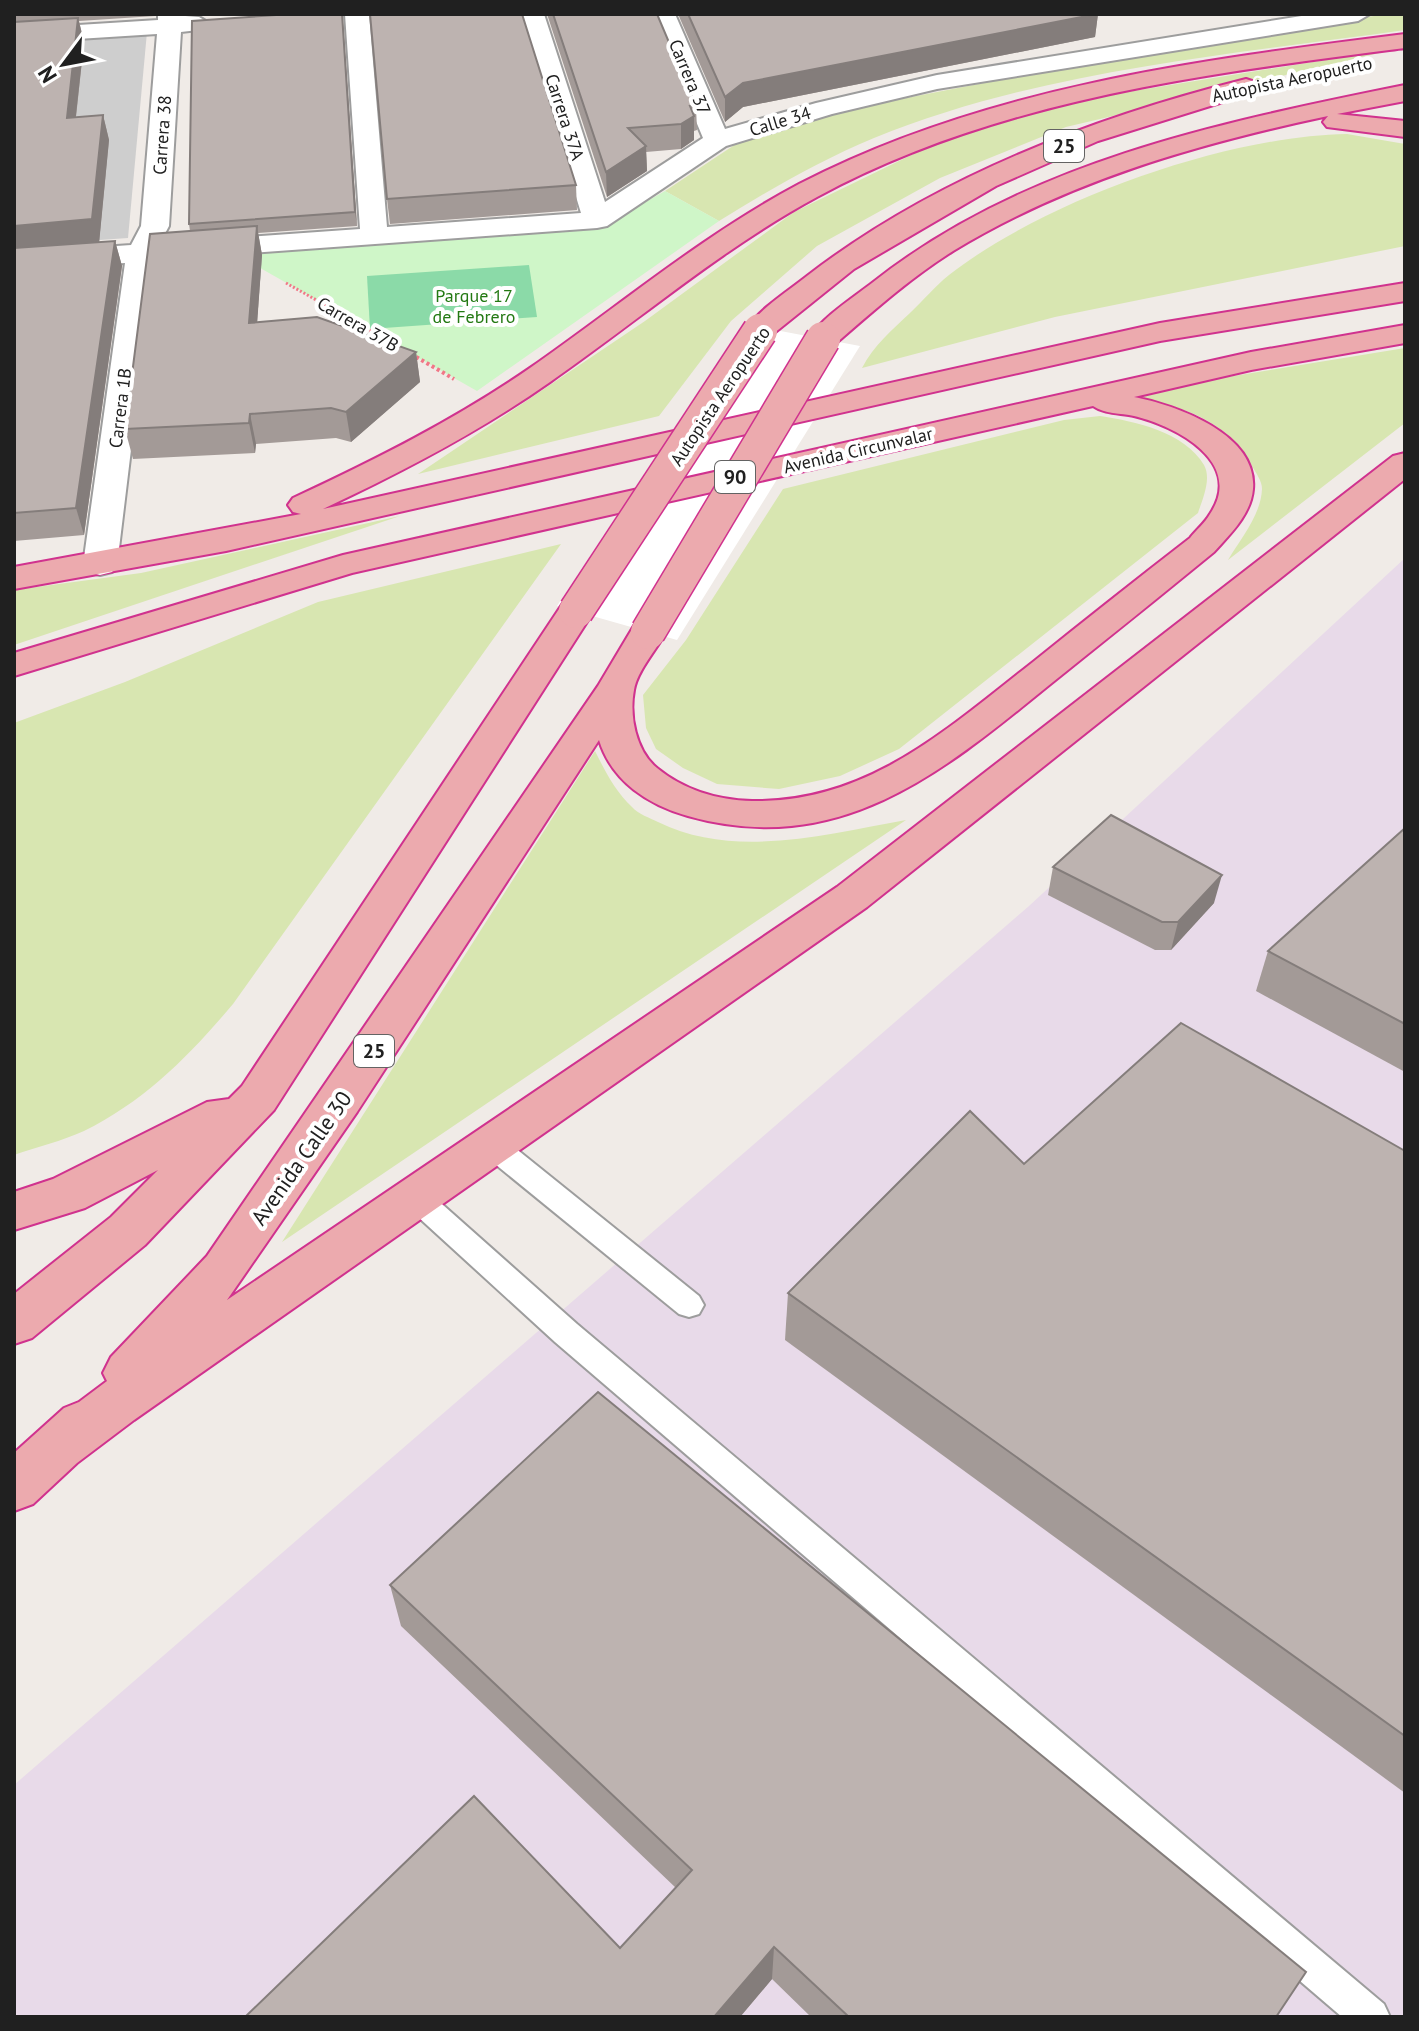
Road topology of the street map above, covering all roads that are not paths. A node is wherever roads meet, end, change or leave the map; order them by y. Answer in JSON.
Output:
{"nodes":[{"id":1,"x":357,"y":14,"type":"edge"},
{"id":2,"x":532,"y":14,"type":"edge"},
{"id":3,"x":663,"y":14,"type":"edge"},
{"id":4,"x":1358,"y":14,"type":"edge"},
{"id":5,"x":170,"y":20,"type":"edge"},
{"id":6,"x":216,"y":22,"type":"edge"},
{"id":7,"x":1106,"y":30,"type":"dead end"},
{"id":8,"x":14,"y":36,"type":"edge"},
{"id":9,"x":1405,"y":41,"type":"edge"},
{"id":10,"x":1148,"y":46,"type":"junction"},
{"id":11,"x":1405,"y":55,"type":"edge"},
{"id":12,"x":1405,"y":93,"type":"edge"},
{"id":13,"x":1250,"y":127,"type":"junction"},
{"id":14,"x":1405,"y":129,"type":"edge"},
{"id":15,"x":717,"y":140,"type":"junction"},
{"id":16,"x":597,"y":220,"type":"junction"},
{"id":17,"x":374,"y":234,"type":"junction"},
{"id":18,"x":141,"y":252,"type":"junction"},
{"id":19,"x":14,"y":262,"type":"edge"},
{"id":20,"x":1405,"y":268,"type":"edge"},
{"id":21,"x":1405,"y":292,"type":"edge"},
{"id":22,"x":1160,"y":332,"type":"junction"},
{"id":23,"x":1405,"y":334,"type":"edge"},
{"id":24,"x":1079,"y":400,"type":"junction"},
{"id":25,"x":1405,"y":463,"type":"edge"},
{"id":26,"x":226,"y":541,"type":"junction"},
{"id":27,"x":100,"y":565,"type":"junction"},
{"id":28,"x":14,"y":578,"type":"edge"},
{"id":29,"x":221,"y":604,"type":"junction"},
{"id":30,"x":648,"y":632,"type":"joint"},
{"id":31,"x":14,"y":665,"type":"edge"},
{"id":32,"x":615,"y":688,"type":"junction"},
{"id":33,"x":14,"y":692,"type":"edge"},
{"id":34,"x":258,"y":1098,"type":"junction"},
{"id":35,"x":494,"y":1147,"type":"junction"},
{"id":36,"x":415,"y":1197,"type":"junction"},
{"id":37,"x":14,"y":1211,"type":"edge"},
{"id":38,"x":689,"y":1305,"type":"dead end"},
{"id":39,"x":14,"y":1323,"type":"edge"},
{"id":40,"x":65,"y":1444,"type":"junction"},
{"id":41,"x":14,"y":1487,"type":"edge"},
{"id":42,"x":1371,"y":2017,"type":"edge"}],
"edges":[{"from":1,"to":17,"type":"street"},
{"from":2,"to":16,"type":"street","name":"Carrera 37A"},
{"from":3,"to":15,"type":"street","name":"Carrera 37"},
{"from":4,"to":10,"type":"street","name":"Calle 34"},
{"from":5,"to":6,"type":"street"},
{"from":5,"to":8,"type":"street"},
{"from":5,"to":18,"type":"street","name":"Carrera 38"},
{"from":7,"to":10,"type":"street"},
{"from":9,"to":26,"type":"highway"},
{"from":10,"to":15,"type":"street","name":"Calle 34"},
{"from":11,"to":34,"type":"highway","name":"Autopista Aeropuerto","number":"25","bridge":true},
{"from":12,"to":13,"type":"highway","name":"Autopista Aeropuerto","number":"25"},
{"from":13,"to":14,"type":"highway"},
{"from":13,"to":30,"type":"highway","name":"Autopista Aeropuerto","number":"25","bridge":true},
{"from":15,"to":16,"type":"street","name":"Calle 34"},
{"from":16,"to":17,"type":"street"},
{"from":17,"to":18,"type":"street"},
{"from":18,"to":19,"type":"street"},
{"from":18,"to":27,"type":"street","name":"Carrera 1B"},
{"from":20,"to":22,"type":"highway"},
{"from":21,"to":22,"type":"highway","number":"90"},
{"from":22,"to":26,"type":"highway","number":"90"},
{"from":23,"to":24,"type":"highway","name":"Avenida Circunvalar","number":"90"},
{"from":24,"to":29,"type":"highway","name":"Avenida Circunvalar","number":"90"},
{"from":24,"to":32,"type":"highway"},
{"from":25,"to":35,"type":"highway"},
{"from":26,"to":27,"type":"highway","number":"90"},
{"from":27,"to":28,"type":"highway","number":"90"},
{"from":29,"to":31,"type":"highway","number":"90"},
{"from":29,"to":33,"type":"highway"},
{"from":30,"to":32,"type":"highway","name":"Avenida Calle 30","number":"25"},
{"from":32,"to":40,"type":"highway","name":"Avenida Calle 30","number":"25"},
{"from":34,"to":37,"type":"highway"},
{"from":34,"to":39,"type":"highway","number":"25"},
{"from":35,"to":36,"type":"highway"},
{"from":35,"to":38,"type":"lane"},
{"from":36,"to":40,"type":"highway"},
{"from":36,"to":42,"type":"lane"},
{"from":40,"to":41,"type":"highway","name":"Avenida Calle 30","number":"25"}]}
